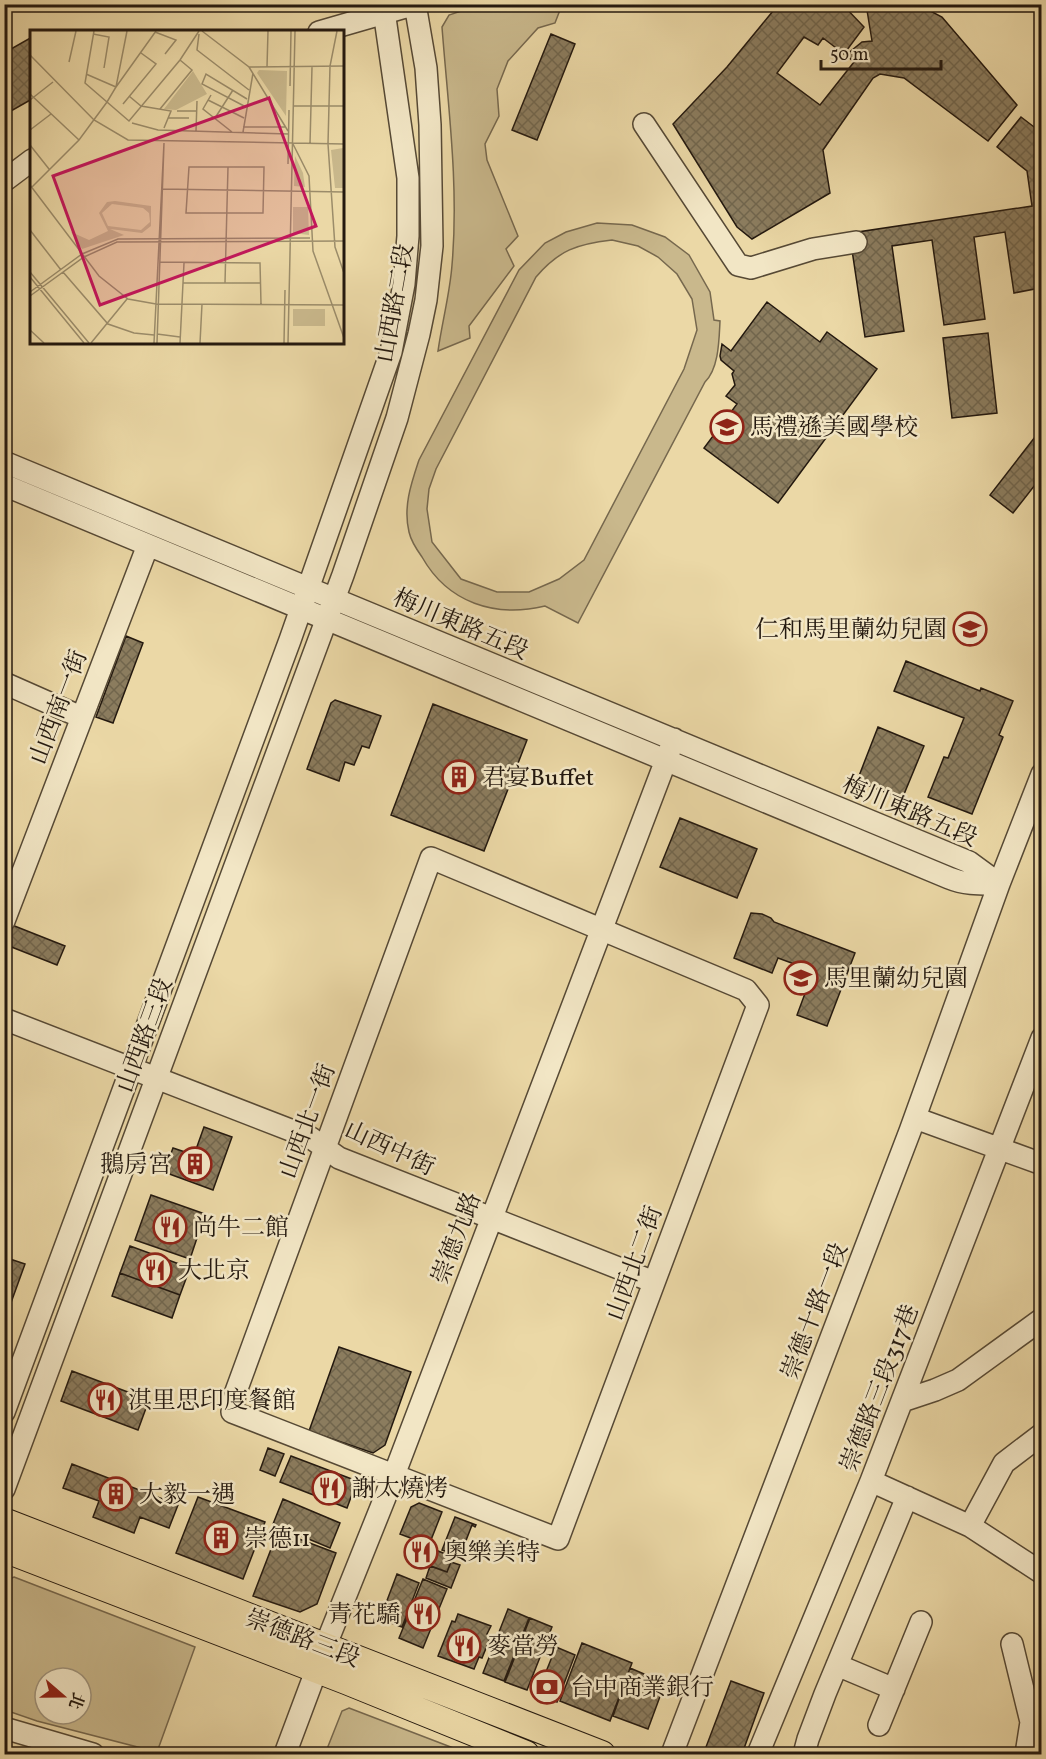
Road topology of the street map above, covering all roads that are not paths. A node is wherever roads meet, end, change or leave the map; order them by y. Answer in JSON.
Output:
{"nodes":[{"id":1,"x":415,"y":5,"type":"edge"},
{"id":2,"x":384,"y":8,"type":"edge"},
{"id":3,"x":324,"y":30,"type":"edge"},
{"id":4,"x":644,"y":124,"type":"dead end"},
{"id":5,"x":30,"y":162,"type":"edge"},
{"id":6,"x":4,"y":181,"type":"edge"},
{"id":7,"x":856,"y":242,"type":"dead end"},
{"id":8,"x":4,"y":462,"type":"edge"},
{"id":9,"x":4,"y":485,"type":"edge"},
{"id":10,"x":148,"y":545,"type":"junction"},
{"id":11,"x":309,"y":588,"type":"junction"},
{"id":12,"x":334,"y":599,"type":"junction"},
{"id":13,"x":301,"y":609,"type":"junction"},
{"id":14,"x":326,"y":620,"type":"junction"},
{"id":15,"x":4,"y":683,"type":"edge"},
{"id":16,"x":81,"y":717,"type":"junction"},
{"id":17,"x":674,"y":739,"type":"junction"},
{"id":18,"x":665,"y":760,"type":"junction"},
{"id":19,"x":1041,"y":774,"type":"edge"},
{"id":20,"x":999,"y":884,"type":"junction"},
{"id":21,"x":4,"y":921,"type":"edge"},
{"id":22,"x":601,"y":929,"type":"junction"},
{"id":23,"x":4,"y":1019,"type":"edge"},
{"id":24,"x":1041,"y":1038,"type":"edge"},
{"id":25,"x":132,"y":1069,"type":"junction"},
{"id":26,"x":156,"y":1078,"type":"junction"},
{"id":27,"x":915,"y":1118,"type":"junction"},
{"id":28,"x":325,"y":1146,"type":"junction"},
{"id":29,"x":998,"y":1148,"type":"junction"},
{"id":30,"x":1041,"y":1164,"type":"edge"},
{"id":31,"x":490,"y":1218,"type":"junction"},
{"id":32,"x":654,"y":1282,"type":"junction"},
{"id":33,"x":1041,"y":1319,"type":"edge"},
{"id":34,"x":902,"y":1401,"type":"junction"},
{"id":35,"x":4,"y":1412,"type":"edge"},
{"id":36,"x":1041,"y":1434,"type":"edge"},
{"id":37,"x":394,"y":1475,"type":"junction"},
{"id":38,"x":871,"y":1481,"type":"junction"},
{"id":39,"x":4,"y":1489,"type":"edge"},
{"id":40,"x":907,"y":1497,"type":"junction"},
{"id":41,"x":4,"y":1521,"type":"edge"},
{"id":42,"x":970,"y":1526,"type":"junction"},
{"id":43,"x":4,"y":1549,"type":"edge"},
{"id":44,"x":1040,"y":1569,"type":"edge"},
{"id":45,"x":921,"y":1622,"type":"dead end"},
{"id":46,"x":1012,"y":1644,"type":"dead end"},
{"id":47,"x":321,"y":1658,"type":"junction"},
{"id":48,"x":837,"y":1665,"type":"junction"},
{"id":49,"x":894,"y":1689,"type":"junction"},
{"id":50,"x":879,"y":1725,"type":"dead end"},
{"id":51,"x":4,"y":1728,"type":"edge"},
{"id":52,"x":93,"y":1755,"type":"edge"},
{"id":53,"x":285,"y":1755,"type":"edge"},
{"id":54,"x":526,"y":1755,"type":"edge"},
{"id":55,"x":602,"y":1755,"type":"edge"},
{"id":56,"x":672,"y":1755,"type":"edge"},
{"id":57,"x":758,"y":1755,"type":"edge"},
{"id":58,"x":804,"y":1755,"type":"edge"},
{"id":59,"x":1026,"y":1755,"type":"edge"}],
"edges":[{"from":1,"to":2,"type":"street"},
{"from":1,"to":12,"type":"street","name":"山西路二段"},
{"from":2,"to":3,"type":"street"},
{"from":2,"to":11,"type":"street","name":"山西路二段"},
{"from":4,"to":7,"type":"street"},
{"from":5,"to":6,"type":"street"},
{"from":8,"to":11,"type":"street","name":"梅川東路五段"},
{"from":9,"to":10,"type":"street","name":"梅川東路五段"},
{"from":10,"to":13,"type":"street","name":"梅川東路五段"},
{"from":10,"to":16,"type":"street","name":"山西南一街"},
{"from":11,"to":12,"type":"street","name":"梅川東路五段"},
{"from":11,"to":13,"type":"street","name":"山西路三段"},
{"from":12,"to":14,"type":"street","name":"山西路三段"},
{"from":12,"to":17,"type":"street","name":"梅川東路五段"},
{"from":13,"to":14,"type":"street","name":"梅川東路五段"},
{"from":13,"to":25,"type":"street","name":"山西路三段"},
{"from":14,"to":18,"type":"street","name":"梅川東路五段"},
{"from":14,"to":26,"type":"street","name":"山西路三段"},
{"from":15,"to":16,"type":"street"},
{"from":16,"to":21,"type":"street","name":"山西南一街"},
{"from":17,"to":18,"type":"street","name":"崇德九路"},
{"from":17,"to":20,"type":"street","name":"梅川東路五段"},
{"from":18,"to":20,"type":"street","name":"梅川東路五段"},
{"from":18,"to":22,"type":"street","name":"崇德九路"},
{"from":19,"to":20,"type":"street","name":"崇德十路一段"},
{"from":20,"to":27,"type":"street","name":"崇德十路一段"},
{"from":22,"to":28,"type":"street","name":"山西北一街"},
{"from":22,"to":31,"type":"street","name":"崇德九路"},
{"from":22,"to":32,"type":"street","name":"山西北二街"},
{"from":23,"to":25,"type":"street","name":"山西中街"},
{"from":24,"to":29,"type":"street","name":"崇德路三段317巷"},
{"from":25,"to":26,"type":"street","name":"山西中街"},
{"from":25,"to":35,"type":"street","name":"山西路三段"},
{"from":26,"to":28,"type":"street","name":"山西中街"},
{"from":26,"to":39,"type":"street","name":"山西路三段"},
{"from":27,"to":29,"type":"street"},
{"from":27,"to":56,"type":"street","name":"崇德十路一段"},
{"from":28,"to":31,"type":"street","name":"山西中街"},
{"from":28,"to":37,"type":"street","name":"山西北一街"},
{"from":29,"to":30,"type":"street"},
{"from":29,"to":34,"type":"street","name":"崇德路三段317巷"},
{"from":31,"to":32,"type":"street","name":"山西中街"},
{"from":31,"to":37,"type":"street","name":"崇德九路"},
{"from":32,"to":37,"type":"street","name":"山西北二街"},
{"from":33,"to":34,"type":"street"},
{"from":34,"to":38,"type":"street","name":"崇德路三段317巷"},
{"from":36,"to":42,"type":"street"},
{"from":37,"to":47,"type":"street","name":"崇德九路"},
{"from":38,"to":40,"type":"street"},
{"from":38,"to":57,"type":"street","name":"崇德路三段317巷"},
{"from":40,"to":42,"type":"street"},
{"from":40,"to":48,"type":"street"},
{"from":41,"to":47,"type":"main road","name":"崇德路三段"},
{"from":42,"to":44,"type":"street"},
{"from":43,"to":47,"type":"main road","name":"崇德路三段"},
{"from":45,"to":49,"type":"street"},
{"from":46,"to":59,"type":"street"},
{"from":47,"to":53,"type":"street","name":"崇德九路"},
{"from":47,"to":54,"type":"main road","name":"崇德路三段"},
{"from":47,"to":55,"type":"main road","name":"崇德路三段"},
{"from":48,"to":49,"type":"street"},
{"from":48,"to":58,"type":"street"},
{"from":49,"to":50,"type":"street"},
{"from":51,"to":52,"type":"street"}]}
